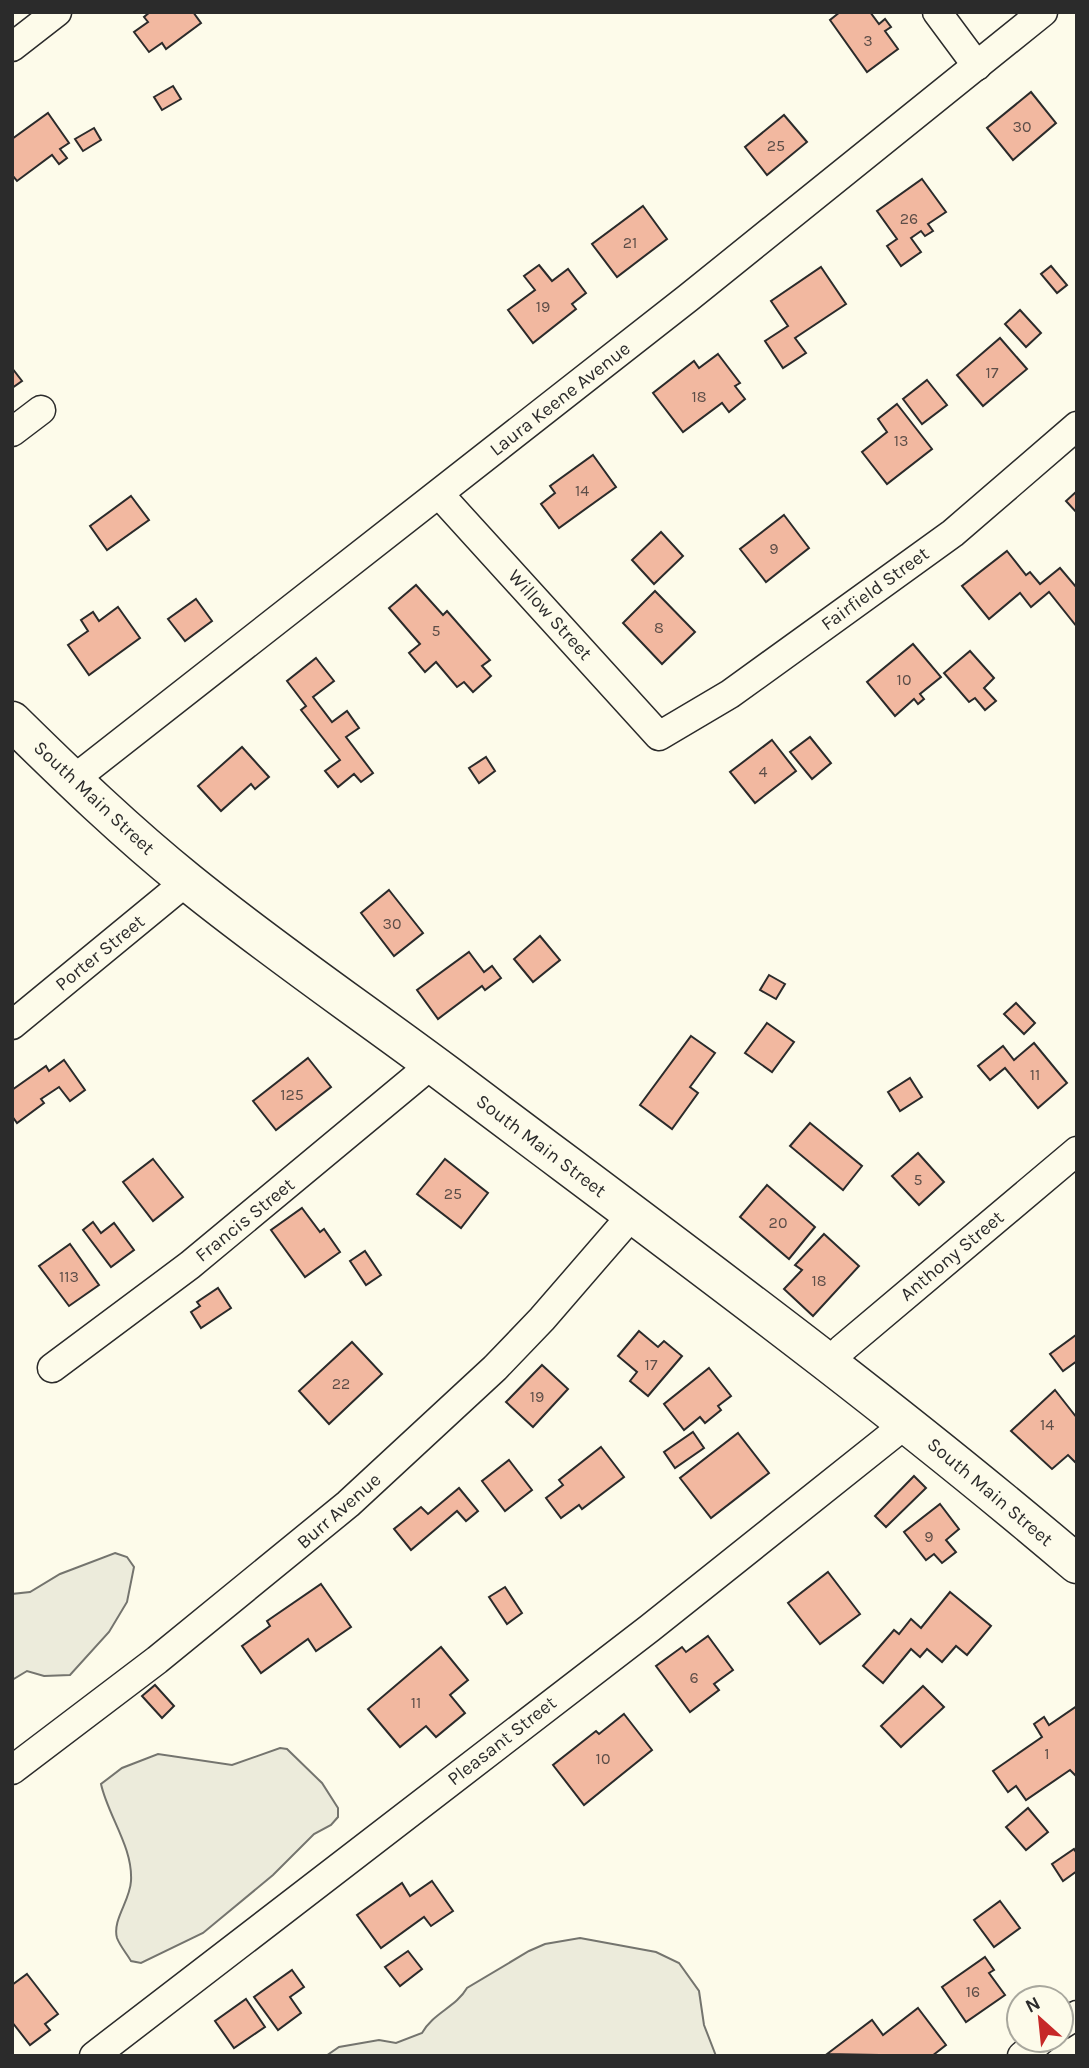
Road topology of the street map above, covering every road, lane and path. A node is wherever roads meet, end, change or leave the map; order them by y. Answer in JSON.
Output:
{"nodes":[{"id":1,"x":57,"y":12,"type":"edge"},
{"id":2,"x":937,"y":12,"type":"edge"},
{"id":3,"x":1043,"y":12,"type":"edge"},
{"id":4,"x":12,"y":47,"type":"edge"},
{"id":5,"x":977,"y":66,"type":"junction"},
{"id":6,"x":41,"y":410,"type":"dead end"},
{"id":7,"x":1077,"y":426,"type":"edge"},
{"id":8,"x":12,"y":432,"type":"edge"},
{"id":9,"x":439,"y":494,"type":"junction"},
{"id":10,"x":12,"y":721,"type":"edge"},
{"id":11,"x":660,"y":736,"type":"joint"},
{"id":12,"x":73,"y":780,"type":"junction"},
{"id":13,"x":187,"y":881,"type":"junction"},
{"id":14,"x":12,"y":1025,"type":"edge"},
{"id":15,"x":432,"y":1064,"type":"junction"},
{"id":16,"x":1077,"y":1151,"type":"edge"},
{"id":17,"x":632,"y":1215,"type":"junction"},
{"id":18,"x":829,"y":1363,"type":"junction"},
{"id":19,"x":52,"y":1368,"type":"dead end"},
{"id":20,"x":907,"y":1423,"type":"junction"},
{"id":21,"x":1077,"y":1564,"type":"edge"},
{"id":22,"x":12,"y":1770,"type":"edge"},
{"id":23,"x":94,"y":2056,"type":"edge"}],
"edges":[{"from":1,"to":4,"type":"street"},
{"from":2,"to":5,"type":"street"},
{"from":3,"to":5,"type":"street","name":"Laura Keene Avenue"},
{"from":5,"to":9,"type":"street","name":"Laura Keene Avenue"},
{"from":6,"to":8,"type":"street"},
{"from":7,"to":11,"type":"street","name":"Fairfield Street"},
{"from":9,"to":11,"type":"street","name":"Willow Street"},
{"from":9,"to":12,"type":"street","name":"Laura Keene Avenue"},
{"from":10,"to":12,"type":"main road","name":"South Main Street"},
{"from":12,"to":13,"type":"main road","name":"South Main Street"},
{"from":13,"to":14,"type":"street","name":"Porter Street"},
{"from":13,"to":15,"type":"main road","name":"South Main Street"},
{"from":15,"to":17,"type":"main road","name":"South Main Street"},
{"from":15,"to":19,"type":"street","name":"Francis Street"},
{"from":16,"to":18,"type":"street","name":"Anthony Street"},
{"from":17,"to":18,"type":"main road","name":"South Main Street"},
{"from":17,"to":22,"type":"street","name":"Burr Avenue"},
{"from":18,"to":20,"type":"main road","name":"South Main Street"},
{"from":20,"to":21,"type":"main road","name":"South Main Street"},
{"from":20,"to":23,"type":"street","name":"Pleasant Street"}]}
